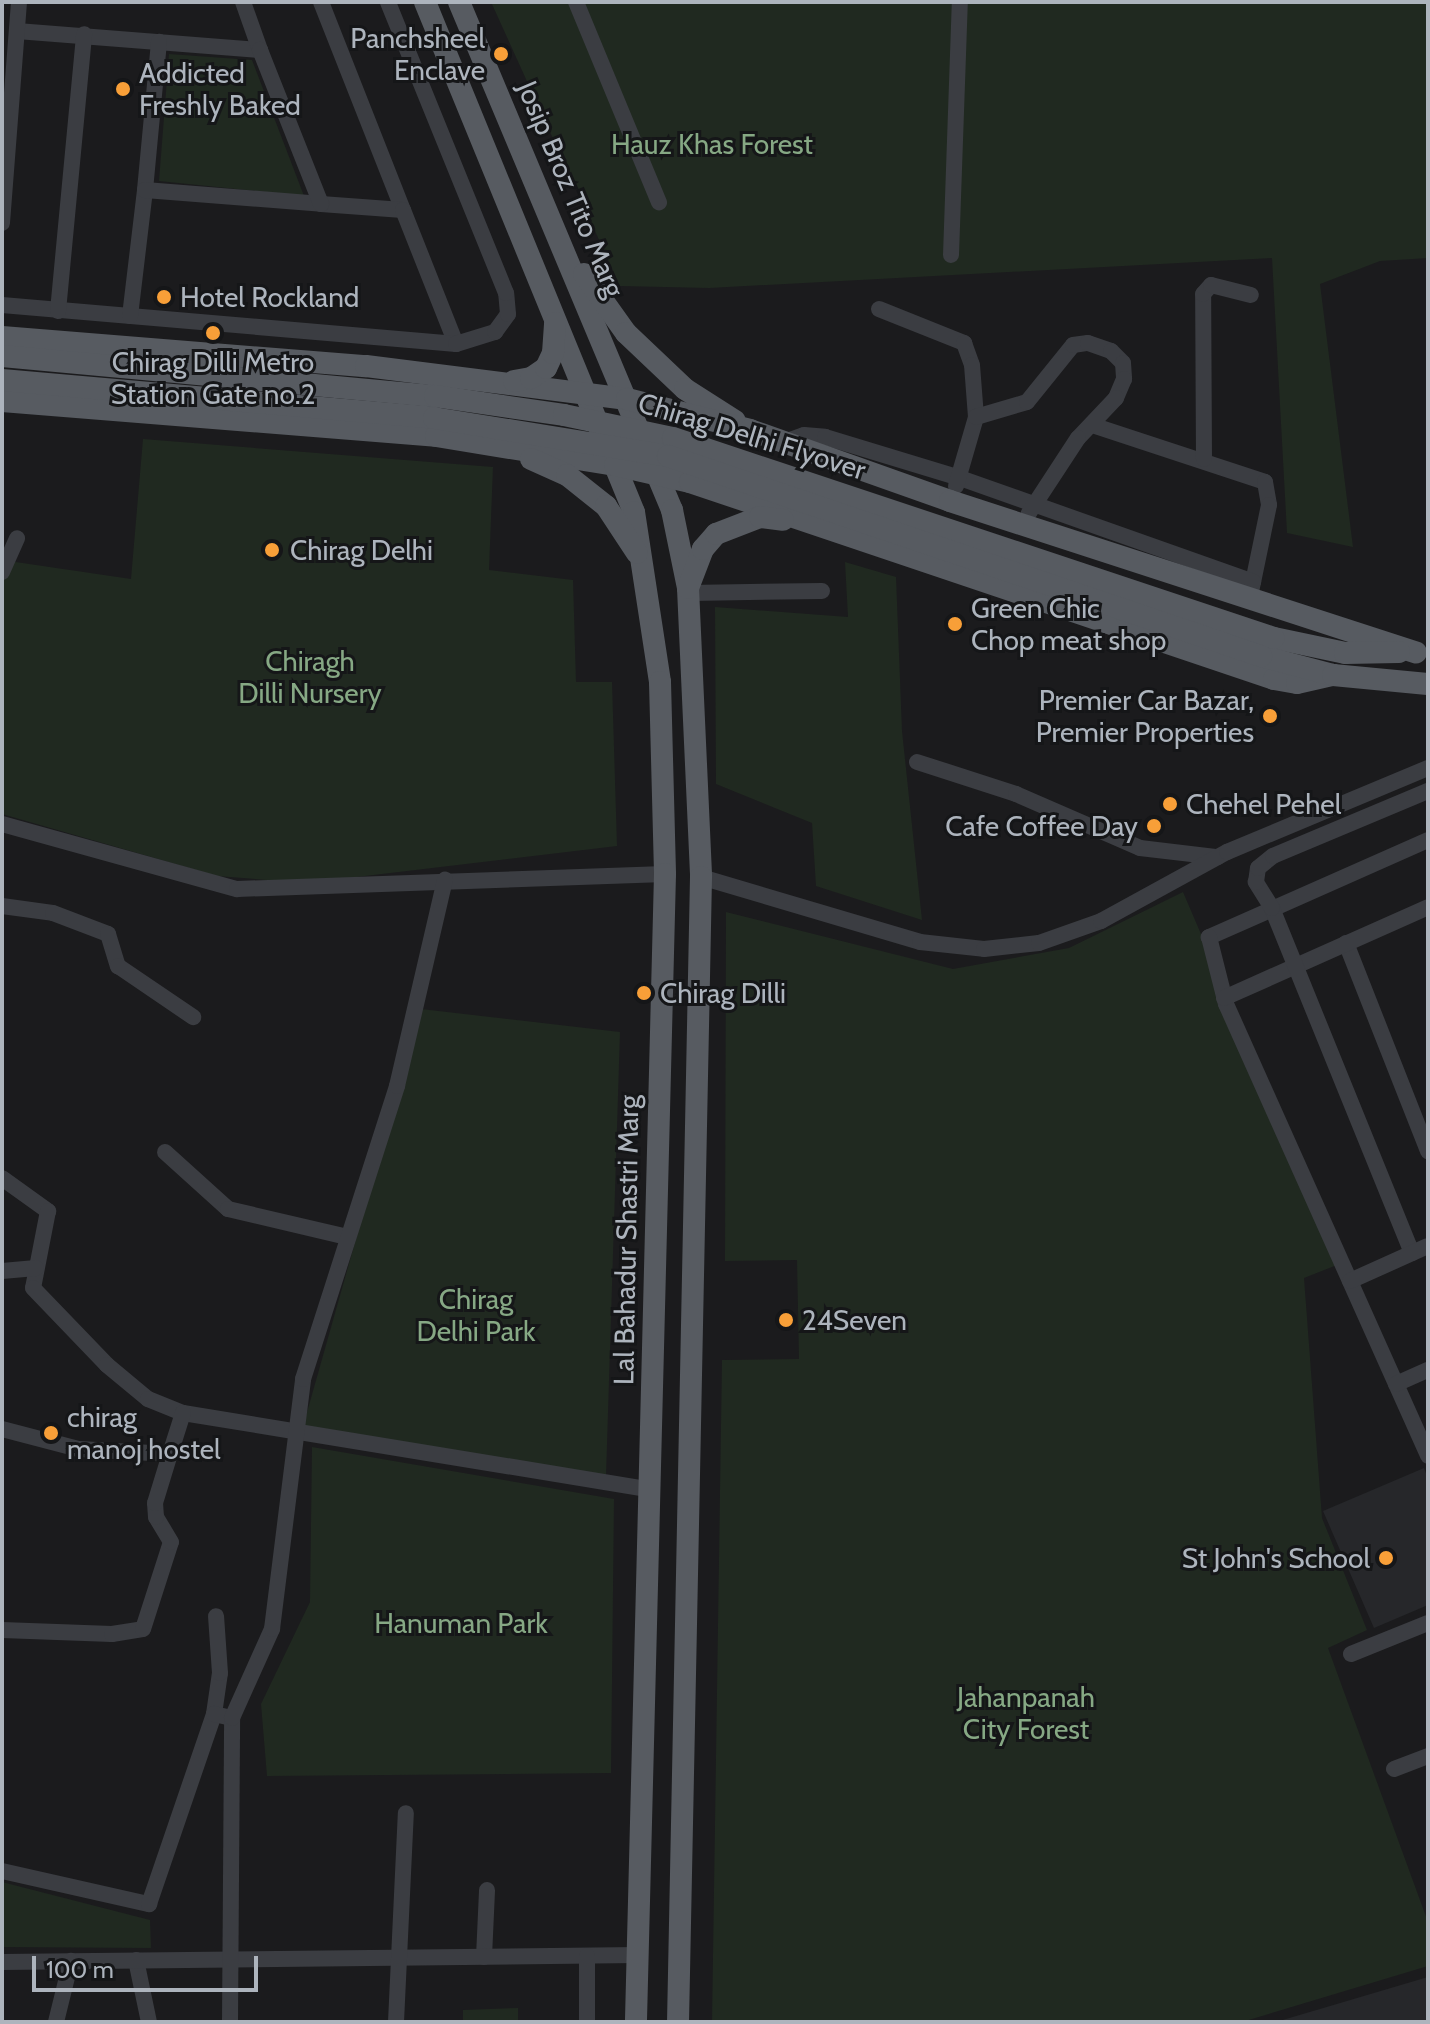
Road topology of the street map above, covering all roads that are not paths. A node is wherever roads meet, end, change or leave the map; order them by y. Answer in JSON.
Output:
{"nodes":[{"id":1,"x":19,"y":2,"type":"edge"},
{"id":2,"x":243,"y":2,"type":"edge"},
{"id":3,"x":321,"y":2,"type":"edge"},
{"id":4,"x":388,"y":2,"type":"edge"},
{"id":5,"x":425,"y":2,"type":"edge"},
{"id":6,"x":459,"y":2,"type":"edge"},
{"id":7,"x":576,"y":2,"type":"edge"},
{"id":8,"x":960,"y":2,"type":"edge"},
{"id":9,"x":17,"y":31,"type":"junction"},
{"id":10,"x":84,"y":34,"type":"junction"},
{"id":11,"x":159,"y":42,"type":"junction"},
{"id":12,"x":260,"y":50,"type":"junction"},
{"id":13,"x":4,"y":174,"type":"edge"},
{"id":14,"x":145,"y":190,"type":"junction"},
{"id":15,"x":659,"y":202,"type":"dead end"},
{"id":16,"x":321,"y":204,"type":"junction"},
{"id":17,"x":403,"y":210,"type":"junction"},
{"id":18,"x":2,"y":223,"type":"edge"},
{"id":19,"x":560,"y":240,"type":"junction"},
{"id":20,"x":951,"y":255,"type":"dead end"},
{"id":21,"x":1251,"y":295,"type":"dead end"},
{"id":22,"x":2,"y":305,"type":"edge"},
{"id":23,"x":879,"y":309,"type":"dead end"},
{"id":24,"x":58,"y":311,"type":"junction"},
{"id":25,"x":130,"y":316,"type":"junction"},
{"id":26,"x":556,"y":319,"type":"junction"},
{"id":27,"x":2,"y":337,"type":"edge"},
{"id":28,"x":456,"y":344,"type":"junction"},
{"id":29,"x":224,"y":355,"type":"junction"},
{"id":30,"x":2,"y":356,"type":"edge"},
{"id":31,"x":2,"y":380,"type":"edge"},
{"id":32,"x":505,"y":382,"type":"junction"},
{"id":33,"x":586,"y":392,"type":"junction"},
{"id":34,"x":627,"y":399,"type":"junction"},
{"id":35,"x":2,"y":401,"type":"edge"},
{"id":36,"x":976,"y":417,"type":"junction"},
{"id":37,"x":218,"y":419,"type":"junction"},
{"id":38,"x":1092,"y":425,"type":"junction"},
{"id":39,"x":750,"y":430,"type":"junction"},
{"id":40,"x":784,"y":442,"type":"junction"},
{"id":41,"x":501,"y":446,"type":"junction"},
{"id":42,"x":1204,"y":459,"type":"junction"},
{"id":43,"x":615,"y":465,"type":"junction"},
{"id":44,"x":657,"y":475,"type":"junction"},
{"id":45,"x":960,"y":478,"type":"junction"},
{"id":46,"x":948,"y":500,"type":"junction"},
{"id":47,"x":1028,"y":515,"type":"junction"},
{"id":48,"x":824,"y":526,"type":"junction"},
{"id":49,"x":17,"y":538,"type":"dead end"},
{"id":50,"x":925,"y":559,"type":"junction"},
{"id":51,"x":645,"y":563,"type":"junction"},
{"id":52,"x":2,"y":572,"type":"edge"},
{"id":53,"x":1251,"y":590,"type":"junction"},
{"id":54,"x":688,"y":591,"type":"junction"},
{"id":55,"x":822,"y":591,"type":"dead end"},
{"id":56,"x":1422,"y":651,"type":"edge"},
{"id":57,"x":1333,"y":675,"type":"junction"},
{"id":58,"x":1428,"y":684,"type":"edge"},
{"id":59,"x":917,"y":762,"type":"dead end"},
{"id":60,"x":1428,"y":768,"type":"edge"},
{"id":61,"x":1428,"y":791,"type":"edge"},
{"id":62,"x":2,"y":824,"type":"edge"},
{"id":63,"x":1428,"y":840,"type":"edge"},
{"id":64,"x":1217,"y":857,"type":"junction"},
{"id":65,"x":665,"y":874,"type":"junction"},
{"id":66,"x":701,"y":877,"type":"junction"},
{"id":67,"x":445,"y":880,"type":"junction"},
{"id":68,"x":2,"y":906,"type":"edge"},
{"id":69,"x":1428,"y":907,"type":"edge"},
{"id":70,"x":1272,"y":908,"type":"junction"},
{"id":71,"x":1346,"y":943,"type":"junction"},
{"id":72,"x":1295,"y":965,"type":"junction"},
{"id":73,"x":1224,"y":998,"type":"junction"},
{"id":74,"x":193,"y":1017,"type":"dead end"},
{"id":75,"x":1428,"y":1151,"type":"edge"},
{"id":76,"x":165,"y":1152,"type":"dead end"},
{"id":77,"x":2,"y":1178,"type":"edge"},
{"id":78,"x":347,"y":1237,"type":"junction"},
{"id":79,"x":1428,"y":1246,"type":"edge"},
{"id":80,"x":1412,"y":1253,"type":"junction"},
{"id":81,"x":36,"y":1268,"type":"junction"},
{"id":82,"x":2,"y":1271,"type":"edge"},
{"id":83,"x":1350,"y":1281,"type":"junction"},
{"id":84,"x":1428,"y":1370,"type":"edge"},
{"id":85,"x":1396,"y":1384,"type":"junction"},
{"id":86,"x":183,"y":1413,"type":"junction"},
{"id":87,"x":2,"y":1429,"type":"edge"},
{"id":88,"x":294,"y":1432,"type":"junction"},
{"id":89,"x":1426,"y":1445,"type":"edge"},
{"id":90,"x":170,"y":1454,"type":"junction"},
{"id":91,"x":649,"y":1489,"type":"junction"},
{"id":92,"x":216,"y":1616,"type":"dead end"},
{"id":93,"x":1428,"y":1623,"type":"edge"},
{"id":94,"x":2,"y":1630,"type":"edge"},
{"id":95,"x":1351,"y":1654,"type":"dead end"},
{"id":96,"x":214,"y":1714,"type":"junction"},
{"id":97,"x":232,"y":1718,"type":"junction"},
{"id":98,"x":1428,"y":1756,"type":"edge"},
{"id":99,"x":1394,"y":1769,"type":"dead end"},
{"id":100,"x":406,"y":1813,"type":"dead end"},
{"id":101,"x":2,"y":1871,"type":"edge"},
{"id":102,"x":487,"y":1890,"type":"dead end"},
{"id":103,"x":638,"y":1955,"type":"junction"},
{"id":104,"x":587,"y":1956,"type":"junction"},
{"id":105,"x":484,"y":1957,"type":"junction"},
{"id":106,"x":399,"y":1958,"type":"junction"},
{"id":107,"x":233,"y":1959,"type":"junction"},
{"id":108,"x":136,"y":1960,"type":"junction"},
{"id":109,"x":71,"y":1961,"type":"junction"},
{"id":110,"x":2,"y":1962,"type":"edge"},
{"id":111,"x":56,"y":2022,"type":"edge"},
{"id":112,"x":149,"y":2022,"type":"edge"},
{"id":113,"x":230,"y":2022,"type":"edge"},
{"id":114,"x":396,"y":2022,"type":"edge"},
{"id":115,"x":587,"y":2022,"type":"edge"},
{"id":116,"x":636,"y":2022,"type":"edge"},
{"id":117,"x":678,"y":2022,"type":"edge"}],
"edges":[{"from":1,"to":9,"type":"street"},
{"from":2,"to":12,"type":"street"},
{"from":3,"to":17,"type":"street"},
{"from":4,"to":28,"type":"street"},
{"from":5,"to":26,"type":"main road"},
{"from":6,"to":19,"type":"main road","name":"Josip Broz Tito Marg"},
{"from":7,"to":15,"type":"street"},
{"from":8,"to":20,"type":"street"},
{"from":9,"to":10,"type":"street"},
{"from":9,"to":13,"type":"street"},
{"from":10,"to":11,"type":"street"},
{"from":10,"to":24,"type":"street"},
{"from":11,"to":12,"type":"street"},
{"from":11,"to":14,"type":"street"},
{"from":12,"to":16,"type":"street"},
{"from":13,"to":18,"type":"street"},
{"from":14,"to":16,"type":"street"},
{"from":14,"to":25,"type":"street"},
{"from":16,"to":17,"type":"street"},
{"from":17,"to":28,"type":"street"},
{"from":19,"to":34,"type":"main road","name":"Josip Broz Tito Marg"},
{"from":19,"to":39,"type":"main road"},
{"from":21,"to":42,"type":"street"},
{"from":22,"to":24,"type":"street"},
{"from":23,"to":36,"type":"street"},
{"from":24,"to":25,"type":"street"},
{"from":25,"to":28,"type":"street"},
{"from":26,"to":32,"type":"main road"},
{"from":26,"to":33,"type":"main road"},
{"from":27,"to":29,"type":"main road"},
{"from":29,"to":32,"type":"main road"},
{"from":29,"to":37,"type":"main road"},
{"from":30,"to":56,"type":"main road","name":"Chirag Delhi Flyover","bridge":true},
{"from":31,"to":57,"type":"main road","name":"Chirag Delhi Flyover","bridge":true},
{"from":32,"to":33,"type":"main road"},
{"from":33,"to":34,"type":"main road"},
{"from":33,"to":43,"type":"main road","name":"Lal Bahadur Shastri Marg"},
{"from":34,"to":39,"type":"main road"},
{"from":34,"to":44,"type":"main road","name":"Josip Broz Tito Marg"},
{"from":35,"to":37,"type":"main road"},
{"from":36,"to":38,"type":"street"},
{"from":36,"to":45,"type":"street"},
{"from":37,"to":41,"type":"main road"},
{"from":38,"to":42,"type":"street"},
{"from":38,"to":47,"type":"street"},
{"from":39,"to":40,"type":"main road"},
{"from":40,"to":45,"type":"street"},
{"from":40,"to":46,"type":"main road"},
{"from":41,"to":43,"type":"main road"},
{"from":41,"to":51,"type":"main road"},
{"from":42,"to":53,"type":"street"},
{"from":43,"to":44,"type":"main road"},
{"from":43,"to":51,"type":"main road","name":"Lal Bahadur Shastri Marg"},
{"from":44,"to":48,"type":"main road"},
{"from":44,"to":54,"type":"main road"},
{"from":45,"to":46,"type":"street"},
{"from":45,"to":47,"type":"street"},
{"from":46,"to":47,"type":"main road"},
{"from":46,"to":50,"type":"main road"},
{"from":47,"to":53,"type":"main road"},
{"from":48,"to":50,"type":"main road"},
{"from":48,"to":54,"type":"main road"},
{"from":49,"to":52,"type":"street"},
{"from":50,"to":57,"type":"main road"},
{"from":51,"to":65,"type":"main road","name":"Lal Bahadur Shastri Marg"},
{"from":53,"to":56,"type":"main road"},
{"from":54,"to":55,"type":"street"},
{"from":54,"to":66,"type":"main road"},
{"from":57,"to":58,"type":"main road"},
{"from":59,"to":64,"type":"street"},
{"from":60,"to":64,"type":"street"},
{"from":61,"to":70,"type":"street"},
{"from":62,"to":67,"type":"street"},
{"from":63,"to":70,"type":"street"},
{"from":64,"to":66,"type":"street"},
{"from":65,"to":67,"type":"street"},
{"from":65,"to":91,"type":"main road","name":"Lal Bahadur Shastri Marg"},
{"from":66,"to":117,"type":"main road"},
{"from":67,"to":78,"type":"street"},
{"from":68,"to":74,"type":"street"},
{"from":69,"to":71,"type":"street"},
{"from":70,"to":72,"type":"street"},
{"from":70,"to":73,"type":"street"},
{"from":71,"to":72,"type":"street"},
{"from":71,"to":75,"type":"street"},
{"from":72,"to":73,"type":"street"},
{"from":72,"to":80,"type":"street"},
{"from":73,"to":83,"type":"street"},
{"from":76,"to":78,"type":"street"},
{"from":77,"to":81,"type":"street"},
{"from":78,"to":88,"type":"street"},
{"from":79,"to":80,"type":"street"},
{"from":80,"to":83,"type":"street"},
{"from":81,"to":82,"type":"street"},
{"from":81,"to":86,"type":"street"},
{"from":83,"to":85,"type":"street"},
{"from":84,"to":85,"type":"street"},
{"from":85,"to":89,"type":"street"},
{"from":86,"to":88,"type":"street"},
{"from":86,"to":90,"type":"street"},
{"from":87,"to":90,"type":"street"},
{"from":88,"to":91,"type":"street"},
{"from":88,"to":97,"type":"street"},
{"from":90,"to":94,"type":"street"},
{"from":91,"to":103,"type":"main road","name":"Lal Bahadur Shastri Marg"},
{"from":92,"to":96,"type":"street"},
{"from":93,"to":95,"type":"street"},
{"from":96,"to":97,"type":"street"},
{"from":96,"to":101,"type":"street"},
{"from":97,"to":107,"type":"street"},
{"from":98,"to":99,"type":"street"},
{"from":100,"to":106,"type":"street"},
{"from":102,"to":105,"type":"street"},
{"from":103,"to":104,"type":"street"},
{"from":103,"to":116,"type":"main road","name":"Lal Bahadur Shastri Marg"},
{"from":104,"to":105,"type":"street"},
{"from":104,"to":115,"type":"street"},
{"from":105,"to":106,"type":"street"},
{"from":106,"to":107,"type":"street"},
{"from":106,"to":114,"type":"street"},
{"from":107,"to":108,"type":"street"},
{"from":107,"to":113,"type":"street"},
{"from":108,"to":109,"type":"street"},
{"from":108,"to":112,"type":"street"},
{"from":109,"to":110,"type":"street"},
{"from":109,"to":111,"type":"street"}]}
